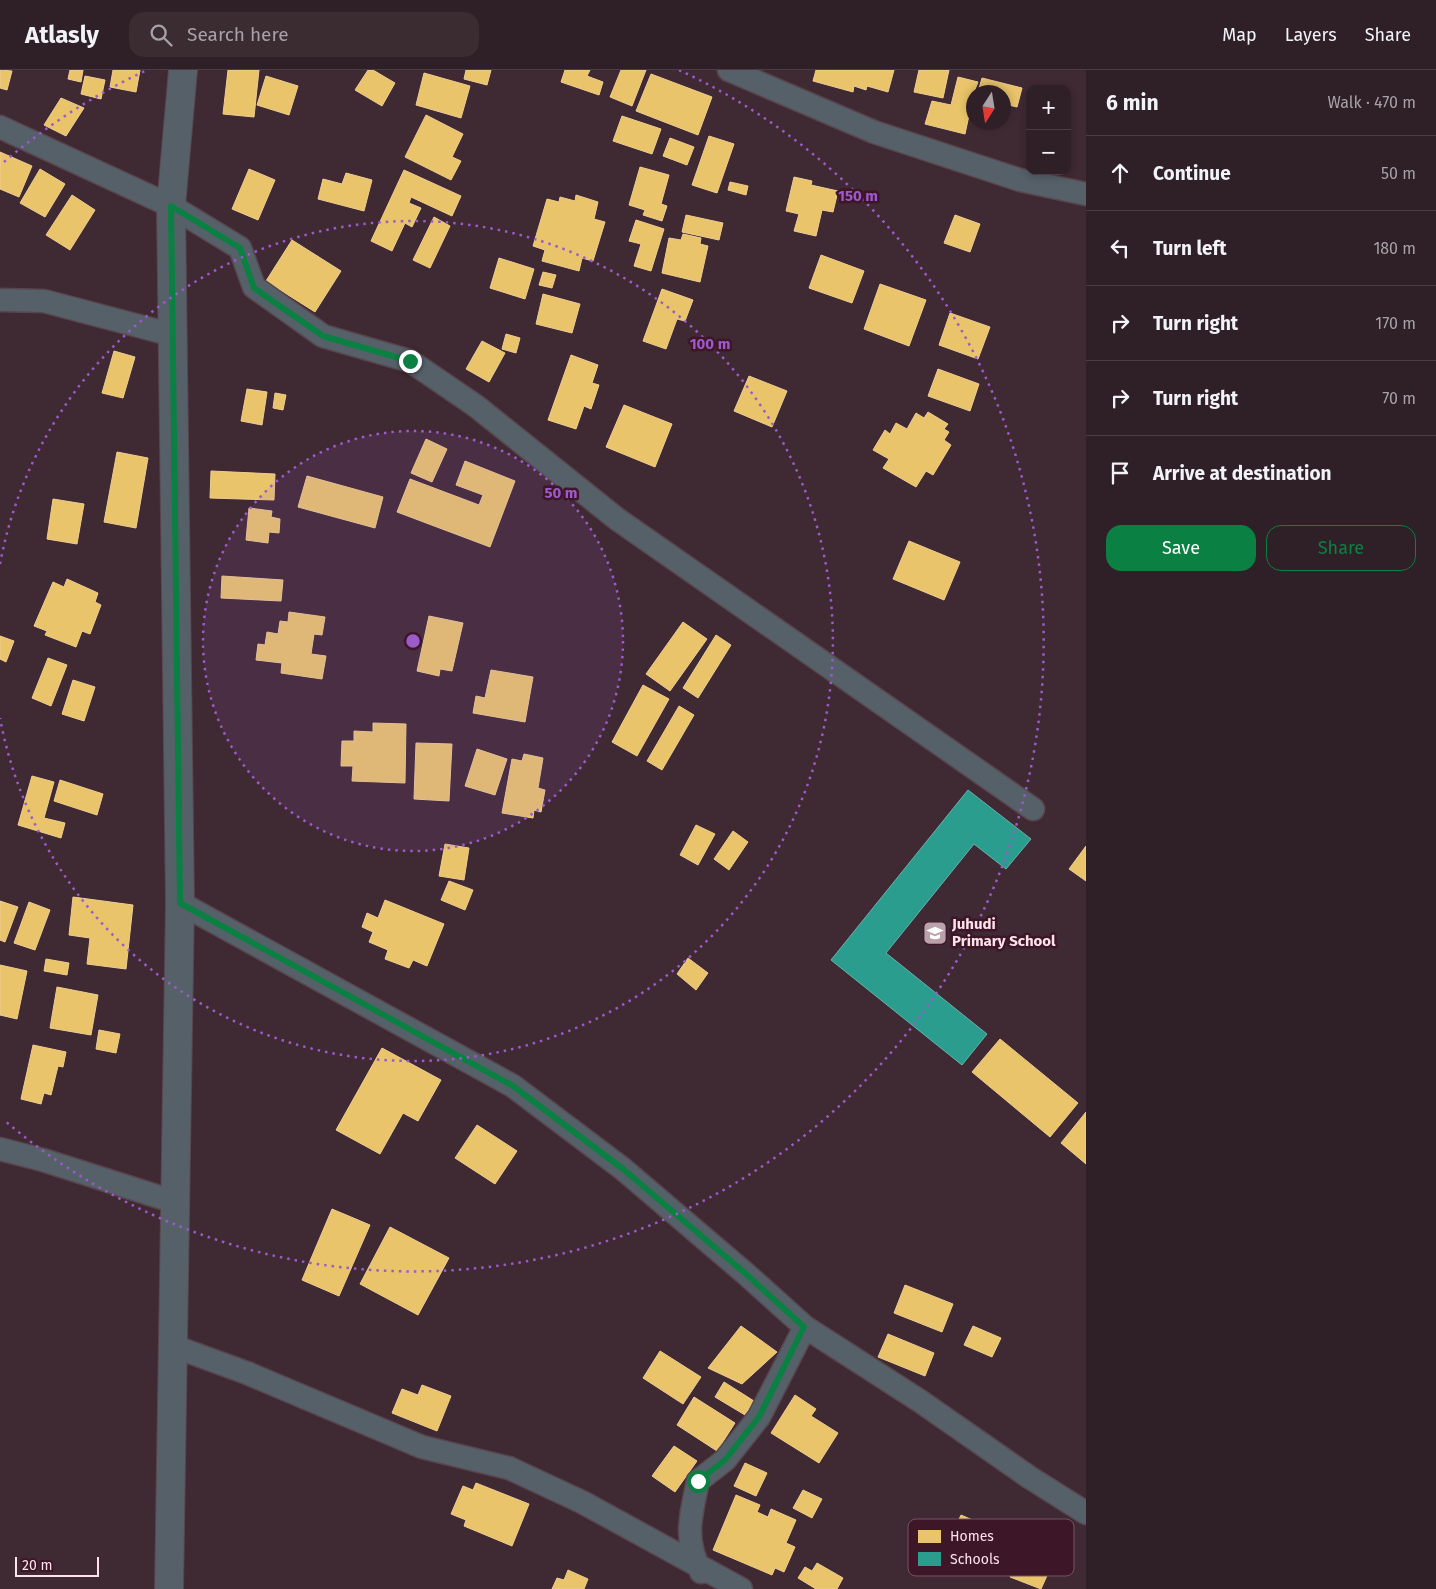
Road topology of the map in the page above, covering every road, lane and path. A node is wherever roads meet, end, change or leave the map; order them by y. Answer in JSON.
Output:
{"nodes":[{"id":1,"x":183,"y":70,"type":"edge"},
{"id":2,"x":729,"y":70,"type":"edge"},
{"id":3,"x":0,"y":127,"type":"edge"},
{"id":4,"x":1086,"y":194,"type":"edge"},
{"id":5,"x":171,"y":206,"type":"junction"},
{"id":6,"x":0,"y":300,"type":"edge"},
{"id":7,"x":173,"y":335,"type":"junction"},
{"id":8,"x":1033,"y":809,"type":"dead end"},
{"id":9,"x":180,"y":903,"type":"junction"},
{"id":10,"x":0,"y":1149,"type":"edge"},
{"id":11,"x":175,"y":1202,"type":"junction"},
{"id":12,"x":804,"y":1327,"type":"junction"},
{"id":13,"x":173,"y":1346,"type":"junction"},
{"id":14,"x":1086,"y":1513,"type":"edge"},
{"id":15,"x":696,"y":1564,"type":"junction"},
{"id":16,"x":169,"y":1589,"type":"edge"},
{"id":17,"x":710,"y":1589,"type":"edge"},
{"id":18,"x":741,"y":1589,"type":"edge"}],
"edges":[{"from":1,"to":5,"type":"street"},
{"from":2,"to":4,"type":"street"},
{"from":3,"to":5,"type":"street"},
{"from":5,"to":7,"type":"street"},
{"from":5,"to":8,"type":"street"},
{"from":6,"to":7,"type":"street"},
{"from":7,"to":9,"type":"street"},
{"from":9,"to":11,"type":"street"},
{"from":9,"to":12,"type":"street"},
{"from":10,"to":11,"type":"street"},
{"from":11,"to":13,"type":"street"},
{"from":12,"to":14,"type":"street"},
{"from":12,"to":15,"type":"street"},
{"from":13,"to":15,"type":"street"},
{"from":13,"to":16,"type":"street"},
{"from":15,"to":17,"type":"street"},
{"from":15,"to":18,"type":"street"}]}
